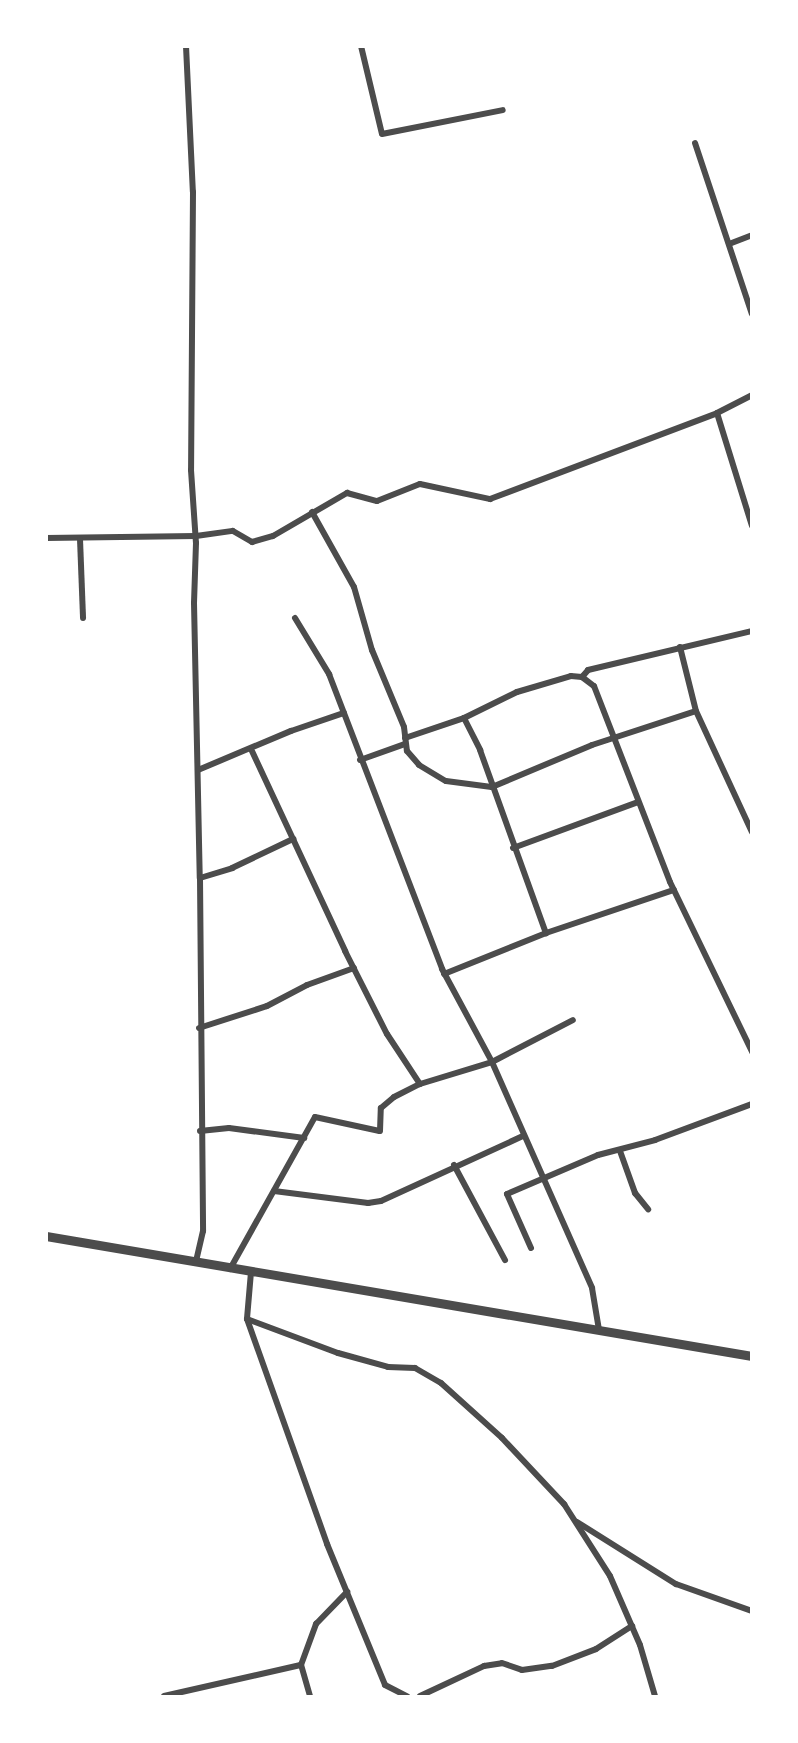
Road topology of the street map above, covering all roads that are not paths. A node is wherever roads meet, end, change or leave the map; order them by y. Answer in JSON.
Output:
{"nodes":[{"id":1,"x":186,"y":46,"type":"edge"},
{"id":2,"x":361,"y":46,"type":"edge"},
{"id":3,"x":503,"y":110,"type":"dead end"},
{"id":4,"x":694,"y":143,"type":"dead end"},
{"id":5,"x":752,"y":235,"type":"edge"},
{"id":6,"x":729,"y":244,"type":"junction"},
{"id":7,"x":752,"y":314,"type":"edge"},
{"id":8,"x":752,"y":394,"type":"edge"},
{"id":9,"x":717,"y":413,"type":"junction"},
{"id":10,"x":312,"y":512,"type":"junction"},
{"id":11,"x":752,"y":526,"type":"edge"},
{"id":12,"x":196,"y":536,"type":"junction"},
{"id":13,"x":46,"y":538,"type":"edge"},
{"id":14,"x":80,"y":538,"type":"junction"},
{"id":15,"x":83,"y":618,"type":"dead end"},
{"id":16,"x":295,"y":618,"type":"dead end"},
{"id":17,"x":752,"y":631,"type":"edge"},
{"id":18,"x":680,"y":647,"type":"junction"},
{"id":19,"x":582,"y":677,"type":"junction"},
{"id":20,"x":696,"y":711,"type":"junction"},
{"id":21,"x":344,"y":713,"type":"junction"},
{"id":22,"x":464,"y":718,"type":"junction"},
{"id":23,"x":613,"y":740,"type":"junction"},
{"id":24,"x":405,"y":741,"type":"junction"},
{"id":25,"x":251,"y":749,"type":"junction"},
{"id":26,"x":360,"y":760,"type":"junction"},
{"id":27,"x":198,"y":770,"type":"junction"},
{"id":28,"x":492,"y":787,"type":"junction"},
{"id":29,"x":638,"y":802,"type":"junction"},
{"id":30,"x":752,"y":832,"type":"edge"},
{"id":31,"x":293,"y":839,"type":"junction"},
{"id":32,"x":513,"y":848,"type":"junction"},
{"id":33,"x":200,"y":878,"type":"junction"},
{"id":34,"x":674,"y":890,"type":"junction"},
{"id":35,"x":546,"y":933,"type":"junction"},
{"id":36,"x":354,"y":968,"type":"junction"},
{"id":37,"x":444,"y":974,"type":"junction"},
{"id":38,"x":573,"y":1020,"type":"dead end"},
{"id":39,"x":199,"y":1028,"type":"junction"},
{"id":40,"x":752,"y":1052,"type":"edge"},
{"id":41,"x":492,"y":1062,"type":"junction"},
{"id":42,"x":420,"y":1084,"type":"junction"},
{"id":43,"x":752,"y":1104,"type":"edge"},
{"id":44,"x":200,"y":1131,"type":"junction"},
{"id":45,"x":523,"y":1136,"type":"junction"},
{"id":46,"x":304,"y":1138,"type":"junction"},
{"id":47,"x":620,"y":1151,"type":"junction"},
{"id":48,"x":454,"y":1165,"type":"junction"},
{"id":49,"x":543,"y":1182,"type":"junction"},
{"id":50,"x":274,"y":1191,"type":"junction"},
{"id":51,"x":648,"y":1209,"type":"dead end"},
{"id":52,"x":46,"y":1236,"type":"edge"},
{"id":53,"x":531,"y":1248,"type":"dead end"},
{"id":54,"x":505,"y":1260,"type":"dead end"},
{"id":55,"x":196,"y":1263,"type":"junction"},
{"id":56,"x":230,"y":1269,"type":"junction"},
{"id":57,"x":251,"y":1272,"type":"junction"},
{"id":58,"x":247,"y":1319,"type":"junction"},
{"id":59,"x":599,"y":1330,"type":"junction"},
{"id":60,"x":752,"y":1356,"type":"edge"},
{"id":61,"x":574,"y":1520,"type":"junction"},
{"id":62,"x":347,"y":1592,"type":"junction"},
{"id":63,"x":752,"y":1611,"type":"edge"},
{"id":64,"x":632,"y":1626,"type":"junction"},
{"id":65,"x":301,"y":1665,"type":"junction"},
{"id":66,"x":164,"y":1696,"type":"edge"},
{"id":67,"x":310,"y":1696,"type":"edge"},
{"id":68,"x":407,"y":1696,"type":"edge"},
{"id":69,"x":420,"y":1696,"type":"edge"},
{"id":70,"x":655,"y":1696,"type":"edge"}],
"edges":[{"from":1,"to":12,"type":"street"},
{"from":2,"to":3,"type":"street"},
{"from":4,"to":6,"type":"street"},
{"from":5,"to":6,"type":"street"},
{"from":6,"to":7,"type":"street"},
{"from":8,"to":9,"type":"street"},
{"from":9,"to":10,"type":"street"},
{"from":9,"to":11,"type":"street"},
{"from":10,"to":12,"type":"street"},
{"from":10,"to":24,"type":"street"},
{"from":12,"to":14,"type":"street"},
{"from":12,"to":27,"type":"street"},
{"from":13,"to":14,"type":"street"},
{"from":14,"to":15,"type":"street"},
{"from":16,"to":21,"type":"street"},
{"from":17,"to":18,"type":"street"},
{"from":18,"to":19,"type":"street"},
{"from":18,"to":20,"type":"street"},
{"from":19,"to":22,"type":"street"},
{"from":19,"to":23,"type":"street"},
{"from":20,"to":23,"type":"street"},
{"from":20,"to":30,"type":"street"},
{"from":21,"to":25,"type":"street"},
{"from":21,"to":26,"type":"street"},
{"from":22,"to":24,"type":"street"},
{"from":22,"to":28,"type":"street"},
{"from":23,"to":28,"type":"street"},
{"from":23,"to":29,"type":"street"},
{"from":24,"to":26,"type":"street"},
{"from":24,"to":28,"type":"street"},
{"from":25,"to":27,"type":"street"},
{"from":25,"to":31,"type":"street"},
{"from":26,"to":37,"type":"street"},
{"from":27,"to":33,"type":"street"},
{"from":28,"to":32,"type":"street"},
{"from":29,"to":32,"type":"street"},
{"from":29,"to":34,"type":"street"},
{"from":31,"to":33,"type":"street"},
{"from":31,"to":36,"type":"street"},
{"from":32,"to":35,"type":"street"},
{"from":33,"to":39,"type":"street"},
{"from":34,"to":35,"type":"street"},
{"from":34,"to":40,"type":"street"},
{"from":35,"to":37,"type":"street"},
{"from":36,"to":39,"type":"street"},
{"from":36,"to":42,"type":"street"},
{"from":37,"to":41,"type":"street"},
{"from":38,"to":41,"type":"street"},
{"from":39,"to":44,"type":"street"},
{"from":41,"to":42,"type":"street"},
{"from":41,"to":45,"type":"street"},
{"from":42,"to":46,"type":"street"},
{"from":43,"to":47,"type":"street"},
{"from":44,"to":46,"type":"street"},
{"from":44,"to":55,"type":"street"},
{"from":45,"to":48,"type":"street"},
{"from":45,"to":49,"type":"street"},
{"from":46,"to":50,"type":"street"},
{"from":47,"to":49,"type":"street"},
{"from":47,"to":51,"type":"street"},
{"from":48,"to":50,"type":"street"},
{"from":48,"to":54,"type":"street"},
{"from":49,"to":53,"type":"street"},
{"from":49,"to":59,"type":"street"},
{"from":50,"to":56,"type":"street"},
{"from":52,"to":55,"type":"street"},
{"from":55,"to":56,"type":"street"},
{"from":56,"to":57,"type":"street"},
{"from":57,"to":58,"type":"street"},
{"from":57,"to":59,"type":"street"},
{"from":58,"to":61,"type":"street"},
{"from":58,"to":62,"type":"street"},
{"from":59,"to":60,"type":"street"},
{"from":61,"to":63,"type":"street"},
{"from":61,"to":64,"type":"street"},
{"from":62,"to":65,"type":"street"},
{"from":62,"to":68,"type":"street"},
{"from":64,"to":69,"type":"street"},
{"from":64,"to":70,"type":"street"},
{"from":65,"to":66,"type":"street"},
{"from":65,"to":67,"type":"street"}]}
